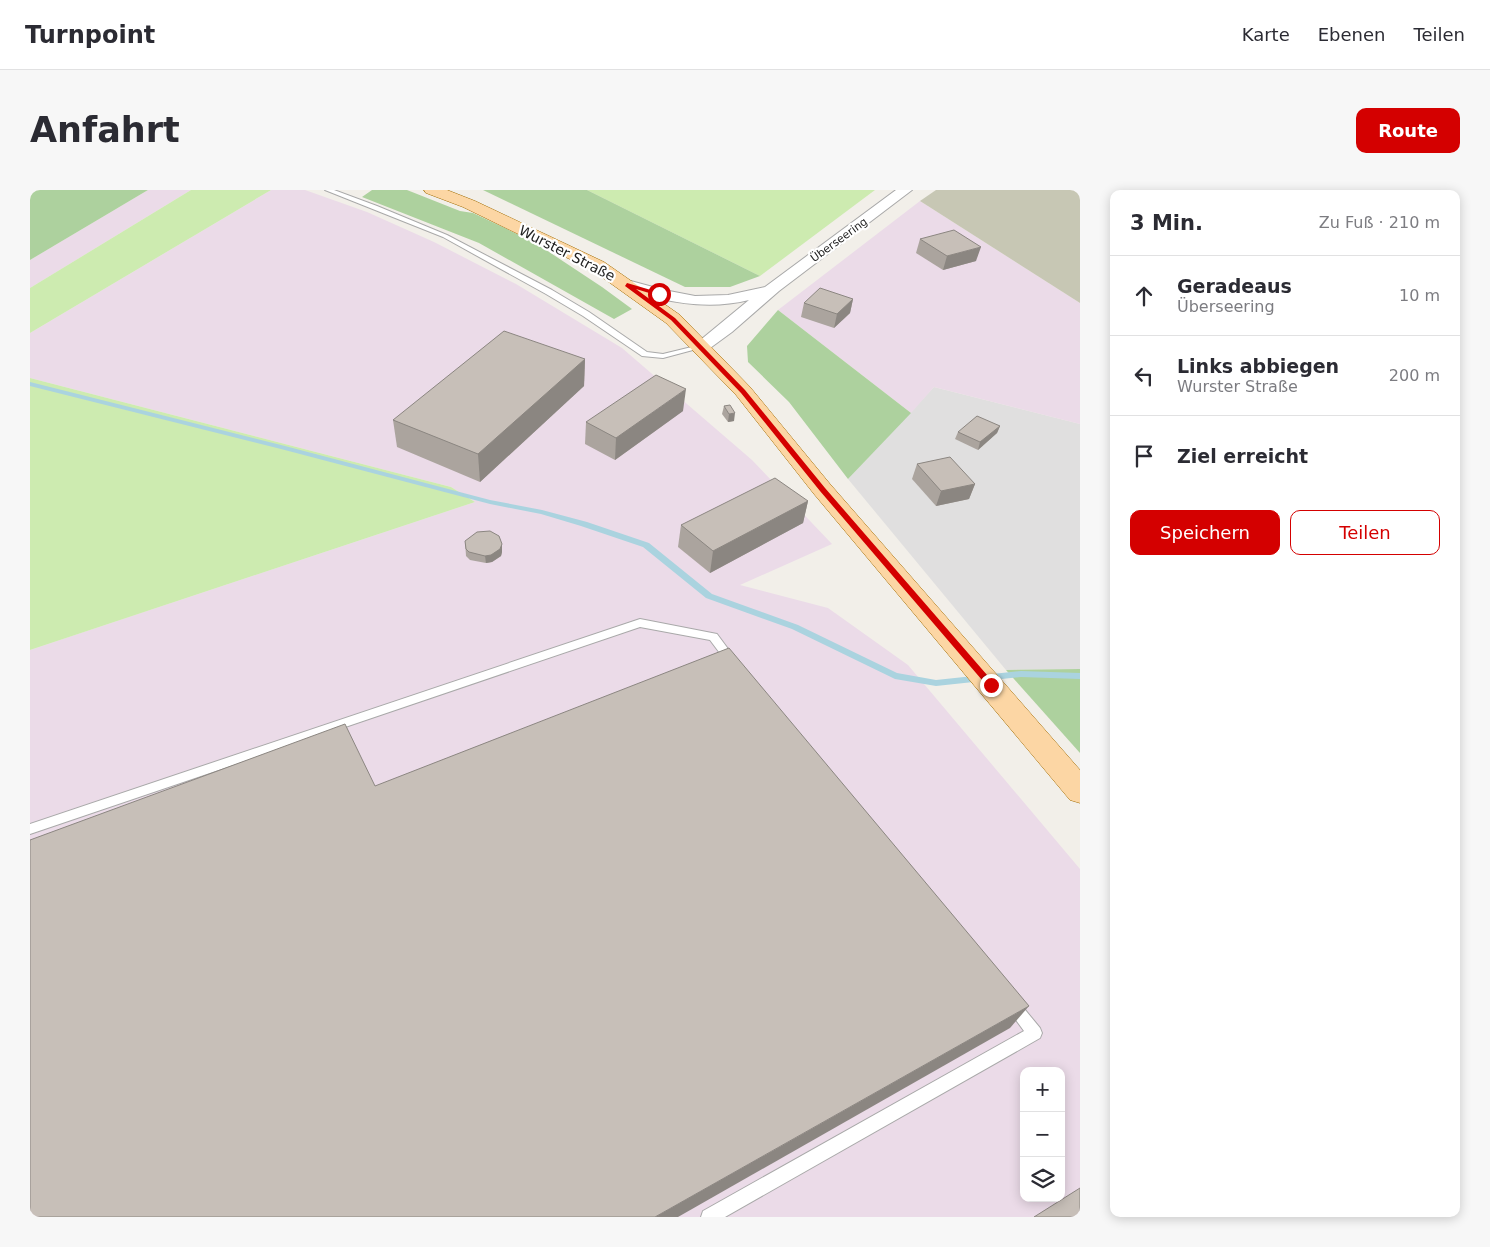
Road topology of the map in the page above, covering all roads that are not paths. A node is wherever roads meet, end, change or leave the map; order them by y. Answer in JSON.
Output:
{"nodes":[{"id":1,"x":328,"y":190,"type":"edge"},
{"id":2,"x":432,"y":190,"type":"edge"},
{"id":3,"x":905,"y":190,"type":"edge"},
{"id":4,"x":627,"y":285,"type":"junction"},
{"id":5,"x":772,"y":288,"type":"junction"},
{"id":6,"x":700,"y":347,"type":"junction"},
{"id":7,"x":738,"y":667,"type":"edge"},
{"id":8,"x":1080,"y":791,"type":"edge"},
{"id":9,"x":30,"y":829,"type":"edge"},
{"id":10,"x":1004,"y":995,"type":"edge"},
{"id":11,"x":709,"y":1217,"type":"edge"}],
"edges":[{"from":1,"to":6,"type":"lane"},
{"from":2,"to":4,"type":"main road","name":"Wurster Straße"},
{"from":3,"to":5,"type":"street","name":"Überseering"},
{"from":4,"to":5,"type":"street","name":"Überseering"},
{"from":4,"to":6,"type":"main road","name":"Wurster Straße"},
{"from":5,"to":6,"type":"street","name":"Überseering"},
{"from":6,"to":8,"type":"main road","name":"Wurster Straße"},
{"from":7,"to":9,"type":"lane"},
{"from":10,"to":11,"type":"lane"}]}
